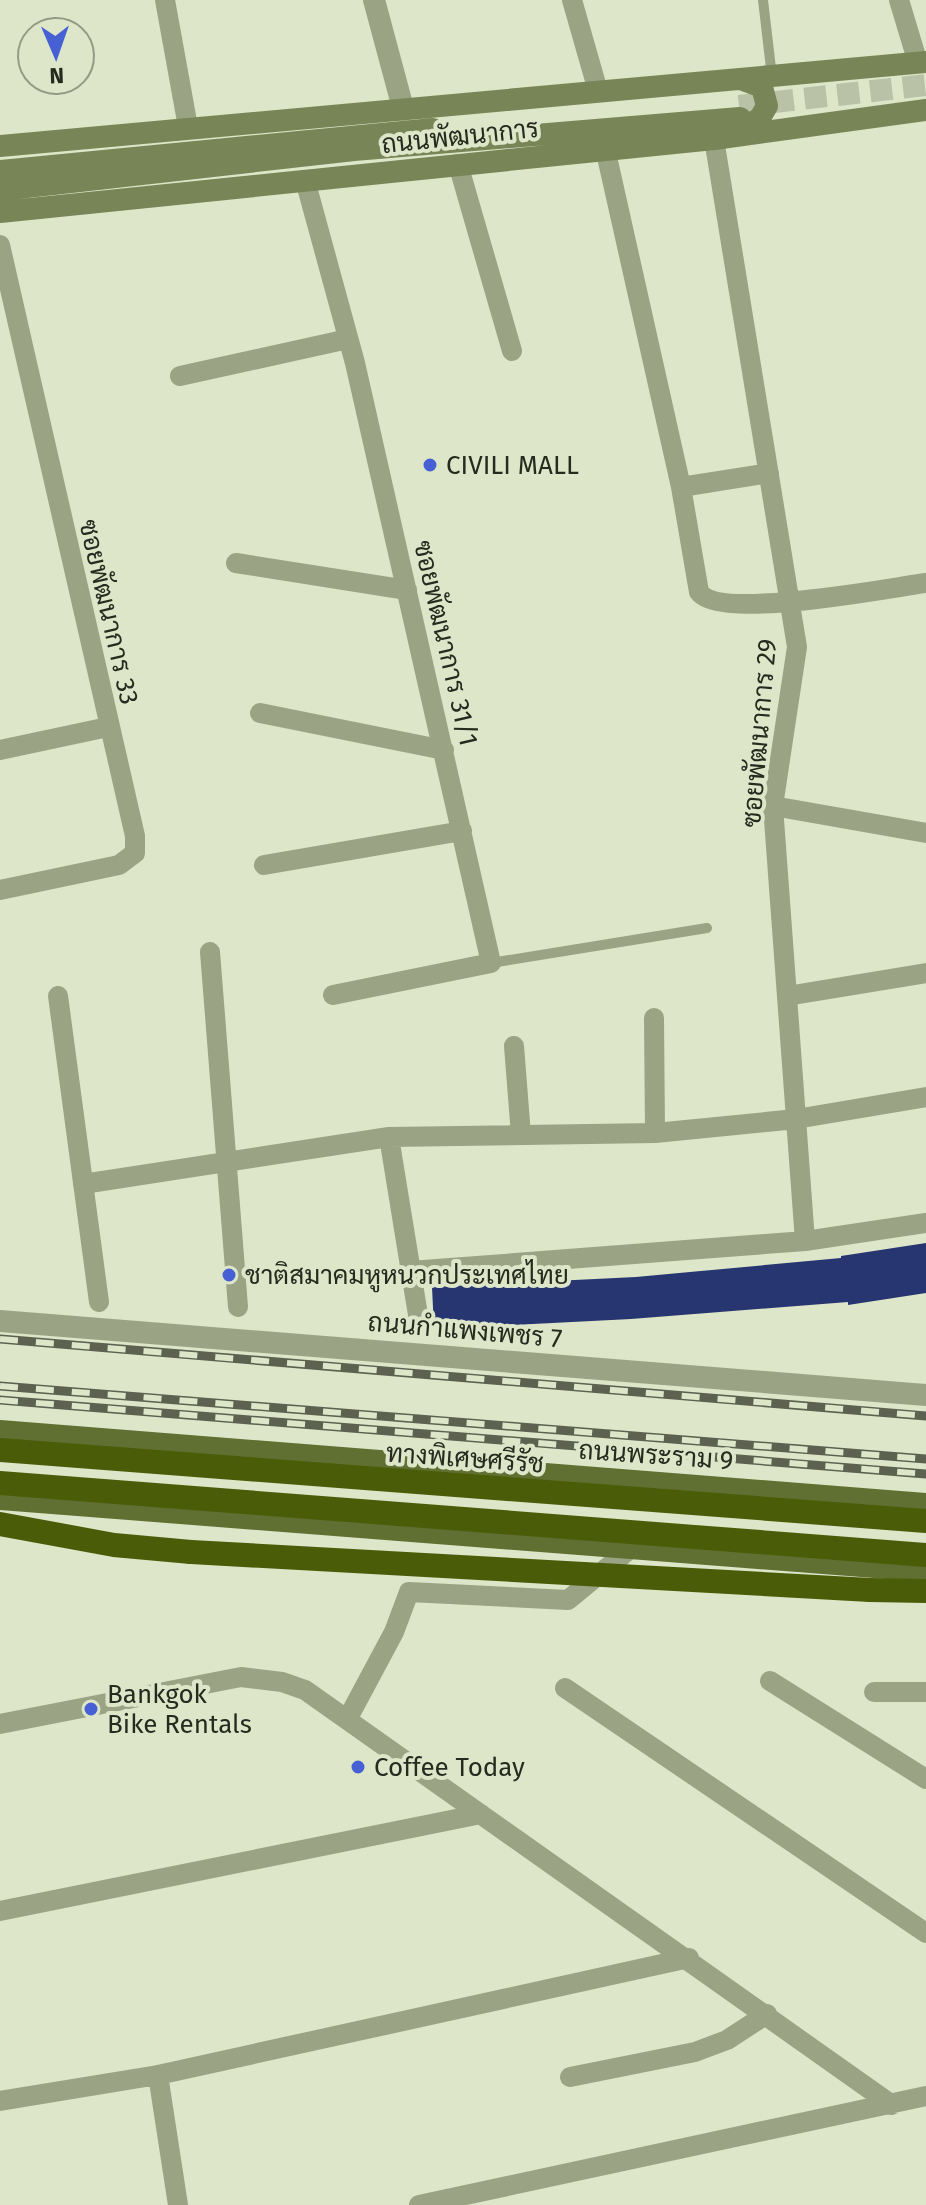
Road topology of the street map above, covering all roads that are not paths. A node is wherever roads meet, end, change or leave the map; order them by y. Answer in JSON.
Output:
{"nodes":[{"id":1,"x":165,"y":0,"type":"edge"},
{"id":2,"x":374,"y":0,"type":"edge"},
{"id":3,"x":572,"y":0,"type":"edge"},
{"id":4,"x":763,"y":0,"type":"edge"},
{"id":5,"x":899,"y":0,"type":"edge"},
{"id":6,"x":922,"y":63,"type":"edge"},
{"id":7,"x":772,"y":77,"type":"junction"},
{"id":8,"x":743,"y":80,"type":"junction"},
{"id":9,"x":598,"y":91,"type":"junction"},
{"id":10,"x":403,"y":108,"type":"junction"},
{"id":11,"x":926,"y":110,"type":"edge"},
{"id":12,"x":732,"y":124,"type":"junction"},
{"id":13,"x":188,"y":127,"type":"junction"},
{"id":14,"x":1,"y":143,"type":"edge"},
{"id":15,"x":605,"y":148,"type":"junction"},
{"id":16,"x":458,"y":164,"type":"junction"},
{"id":17,"x":0,"y":171,"type":"edge"},
{"id":18,"x":305,"y":180,"type":"junction"},
{"id":19,"x":0,"y":190,"type":"edge"},
{"id":20,"x":0,"y":212,"type":"edge"},
{"id":21,"x":0,"y":245,"type":"edge"},
{"id":22,"x":348,"y":339,"type":"junction"},
{"id":23,"x":512,"y":351,"type":"dead end"},
{"id":24,"x":180,"y":376,"type":"dead end"},
{"id":25,"x":769,"y":473,"type":"junction"},
{"id":26,"x":681,"y":487,"type":"junction"},
{"id":27,"x":236,"y":563,"type":"dead end"},
{"id":28,"x":926,"y":583,"type":"edge"},
{"id":29,"x":407,"y":590,"type":"junction"},
{"id":30,"x":790,"y":602,"type":"junction"},
{"id":31,"x":260,"y":713,"type":"dead end"},
{"id":32,"x":108,"y":727,"type":"junction"},
{"id":33,"x":0,"y":750,"type":"edge"},
{"id":34,"x":444,"y":750,"type":"junction"},
{"id":35,"x":773,"y":806,"type":"junction"},
{"id":36,"x":462,"y":831,"type":"junction"},
{"id":37,"x":926,"y":833,"type":"edge"},
{"id":38,"x":264,"y":865,"type":"dead end"},
{"id":39,"x":0,"y":890,"type":"edge"},
{"id":40,"x":707,"y":928,"type":"dead end"},
{"id":41,"x":210,"y":952,"type":"dead end"},
{"id":42,"x":491,"y":963,"type":"junction"},
{"id":43,"x":926,"y":973,"type":"edge"},
{"id":44,"x":333,"y":995,"type":"dead end"},
{"id":45,"x":58,"y":996,"type":"dead end"},
{"id":46,"x":787,"y":996,"type":"junction"},
{"id":47,"x":654,"y":1018,"type":"dead end"},
{"id":48,"x":514,"y":1046,"type":"dead end"},
{"id":49,"x":926,"y":1097,"type":"edge"},
{"id":50,"x":796,"y":1119,"type":"junction"},
{"id":51,"x":655,"y":1133,"type":"junction"},
{"id":52,"x":521,"y":1135,"type":"junction"},
{"id":53,"x":389,"y":1137,"type":"junction"},
{"id":54,"x":226,"y":1161,"type":"junction"},
{"id":55,"x":83,"y":1184,"type":"junction"},
{"id":56,"x":926,"y":1223,"type":"edge"},
{"id":57,"x":805,"y":1241,"type":"junction"},
{"id":58,"x":410,"y":1271,"type":"junction"},
{"id":59,"x":99,"y":1302,"type":"dead end"},
{"id":60,"x":238,"y":1307,"type":"dead end"},
{"id":61,"x":0,"y":1321,"type":"edge"},
{"id":62,"x":419,"y":1321,"type":"dead end"},
{"id":63,"x":926,"y":1395,"type":"edge"},
{"id":64,"x":0,"y":1431,"type":"edge"},
{"id":65,"x":0,"y":1450,"type":"edge"},
{"id":66,"x":0,"y":1483,"type":"edge"},
{"id":67,"x":0,"y":1499,"type":"edge"},
{"id":68,"x":926,"y":1504,"type":"edge"},
{"id":69,"x":926,"y":1521,"type":"edge"},
{"id":70,"x":0,"y":1524,"type":"edge"},
{"id":71,"x":631,"y":1548,"type":"junction"},
{"id":72,"x":926,"y":1555,"type":"edge"},
{"id":73,"x":926,"y":1571,"type":"edge"},
{"id":74,"x":926,"y":1591,"type":"edge"},
{"id":75,"x":770,"y":1681,"type":"dead end"},
{"id":76,"x":565,"y":1688,"type":"dead end"},
{"id":77,"x":874,"y":1692,"type":"dead end"},
{"id":78,"x":926,"y":1692,"type":"edge"},
{"id":79,"x":348,"y":1718,"type":"junction"},
{"id":80,"x":0,"y":1724,"type":"edge"},
{"id":81,"x":926,"y":1779,"type":"edge"},
{"id":82,"x":481,"y":1814,"type":"junction"},
{"id":83,"x":0,"y":1911,"type":"edge"},
{"id":84,"x":926,"y":1933,"type":"edge"},
{"id":85,"x":689,"y":1958,"type":"junction"},
{"id":86,"x":767,"y":2014,"type":"junction"},
{"id":87,"x":158,"y":2075,"type":"junction"},
{"id":88,"x":570,"y":2077,"type":"dead end"},
{"id":89,"x":926,"y":2096,"type":"edge"},
{"id":90,"x":0,"y":2101,"type":"edge"},
{"id":91,"x":892,"y":2105,"type":"junction"},
{"id":92,"x":491,"y":2198,"type":"edge"},
{"id":93,"x":178,"y":2205,"type":"edge"},
{"id":94,"x":419,"y":2205,"type":"edge"}],
"edges":[{"from":1,"to":13,"type":"street"},
{"from":2,"to":10,"type":"street"},
{"from":3,"to":9,"type":"street"},
{"from":4,"to":7,"type":"lane"},
{"from":5,"to":6,"type":"street"},
{"from":6,"to":7,"type":"main road","name":"ถนนพัฒนาการ"},
{"from":7,"to":8,"type":"main road","name":"ถนนพัฒนาการ"},
{"from":8,"to":9,"type":"main road","name":"ถนนพัฒนาการ"},
{"from":8,"to":12,"type":"main road"},
{"from":9,"to":10,"type":"main road","name":"ถนนพัฒนาการ"},
{"from":10,"to":13,"type":"main road","name":"ถนนพัฒนาการ"},
{"from":11,"to":12,"type":"main road","name":"ถนนพัฒนาการ"},
{"from":12,"to":15,"type":"main road","name":"ถนนพัฒนาการ"},
{"from":12,"to":17,"type":"main road","name":"ถนนพัฒนาการ"},
{"from":12,"to":19,"type":"main road","name":"ถนนพัฒนาการ"},
{"from":12,"to":25,"type":"street","name":"ซอยพัฒนาการ 29"},
{"from":13,"to":14,"type":"main road","name":"ถนนพัฒนาการ"},
{"from":15,"to":16,"type":"main road","name":"ถนนพัฒนาการ"},
{"from":15,"to":26,"type":"street"},
{"from":16,"to":18,"type":"main road","name":"ถนนพัฒนาการ"},
{"from":16,"to":23,"type":"street"},
{"from":18,"to":20,"type":"main road","name":"ถนนพัฒนาการ"},
{"from":18,"to":22,"type":"street","name":"ซอยพัฒนาการ 31/1"},
{"from":21,"to":32,"type":"street","name":"ซอยพัฒนาการ 33"},
{"from":22,"to":24,"type":"street"},
{"from":22,"to":29,"type":"street","name":"ซอยพัฒนาการ 31/1"},
{"from":25,"to":26,"type":"street"},
{"from":25,"to":30,"type":"street","name":"ซอยพัฒนาการ 29"},
{"from":26,"to":30,"type":"street"},
{"from":27,"to":29,"type":"street"},
{"from":28,"to":30,"type":"street"},
{"from":29,"to":34,"type":"street","name":"ซอยพัฒนาการ 31/1"},
{"from":30,"to":35,"type":"street","name":"ซอยพัฒนาการ 29"},
{"from":31,"to":34,"type":"street"},
{"from":32,"to":33,"type":"street"},
{"from":32,"to":39,"type":"street","name":"ซอยพัฒนาการ 33"},
{"from":34,"to":36,"type":"street","name":"ซอยพัฒนาการ 31/1"},
{"from":35,"to":37,"type":"street"},
{"from":35,"to":46,"type":"street","name":"ซอยพัฒนาการ 29"},
{"from":36,"to":38,"type":"street"},
{"from":36,"to":42,"type":"street","name":"ซอยพัฒนาการ 31/1"},
{"from":40,"to":42,"type":"lane"},
{"from":41,"to":54,"type":"street"},
{"from":42,"to":44,"type":"street"},
{"from":43,"to":46,"type":"street"},
{"from":45,"to":55,"type":"street"},
{"from":46,"to":50,"type":"street","name":"ซอยพัฒนาการ 29"},
{"from":47,"to":51,"type":"street"},
{"from":48,"to":52,"type":"street"},
{"from":49,"to":50,"type":"street"},
{"from":50,"to":51,"type":"street"},
{"from":50,"to":57,"type":"street","name":"ซอยพัฒนาการ 29"},
{"from":51,"to":52,"type":"street"},
{"from":52,"to":53,"type":"street"},
{"from":53,"to":54,"type":"street"},
{"from":53,"to":58,"type":"street"},
{"from":54,"to":55,"type":"street"},
{"from":54,"to":60,"type":"street"},
{"from":55,"to":59,"type":"street"},
{"from":56,"to":57,"type":"street"},
{"from":57,"to":58,"type":"street"},
{"from":58,"to":62,"type":"street"},
{"from":61,"to":63,"type":"street","name":"ถนนกำแพงเพชร 7"},
{"from":64,"to":68,"type":"main road","name":"ถนนพระราม 9"},
{"from":65,"to":69,"type":"highway","name":"ทางพิเศษศรีรัช"},
{"from":66,"to":72,"type":"highway"},
{"from":67,"to":71,"type":"main road"},
{"from":70,"to":74,"type":"highway","bridge":true},
{"from":71,"to":73,"type":"main road"},
{"from":71,"to":79,"type":"street"},
{"from":75,"to":81,"type":"street"},
{"from":76,"to":84,"type":"street"},
{"from":77,"to":78,"type":"street"},
{"from":79,"to":80,"type":"street"},
{"from":79,"to":82,"type":"street"},
{"from":82,"to":83,"type":"street"},
{"from":82,"to":85,"type":"street"},
{"from":85,"to":86,"type":"street"},
{"from":85,"to":87,"type":"street"},
{"from":86,"to":88,"type":"street"},
{"from":86,"to":91,"type":"street"},
{"from":87,"to":90,"type":"street"},
{"from":87,"to":93,"type":"street"},
{"from":89,"to":91,"type":"street"},
{"from":91,"to":92,"type":"street"},
{"from":92,"to":94,"type":"street"}]}
